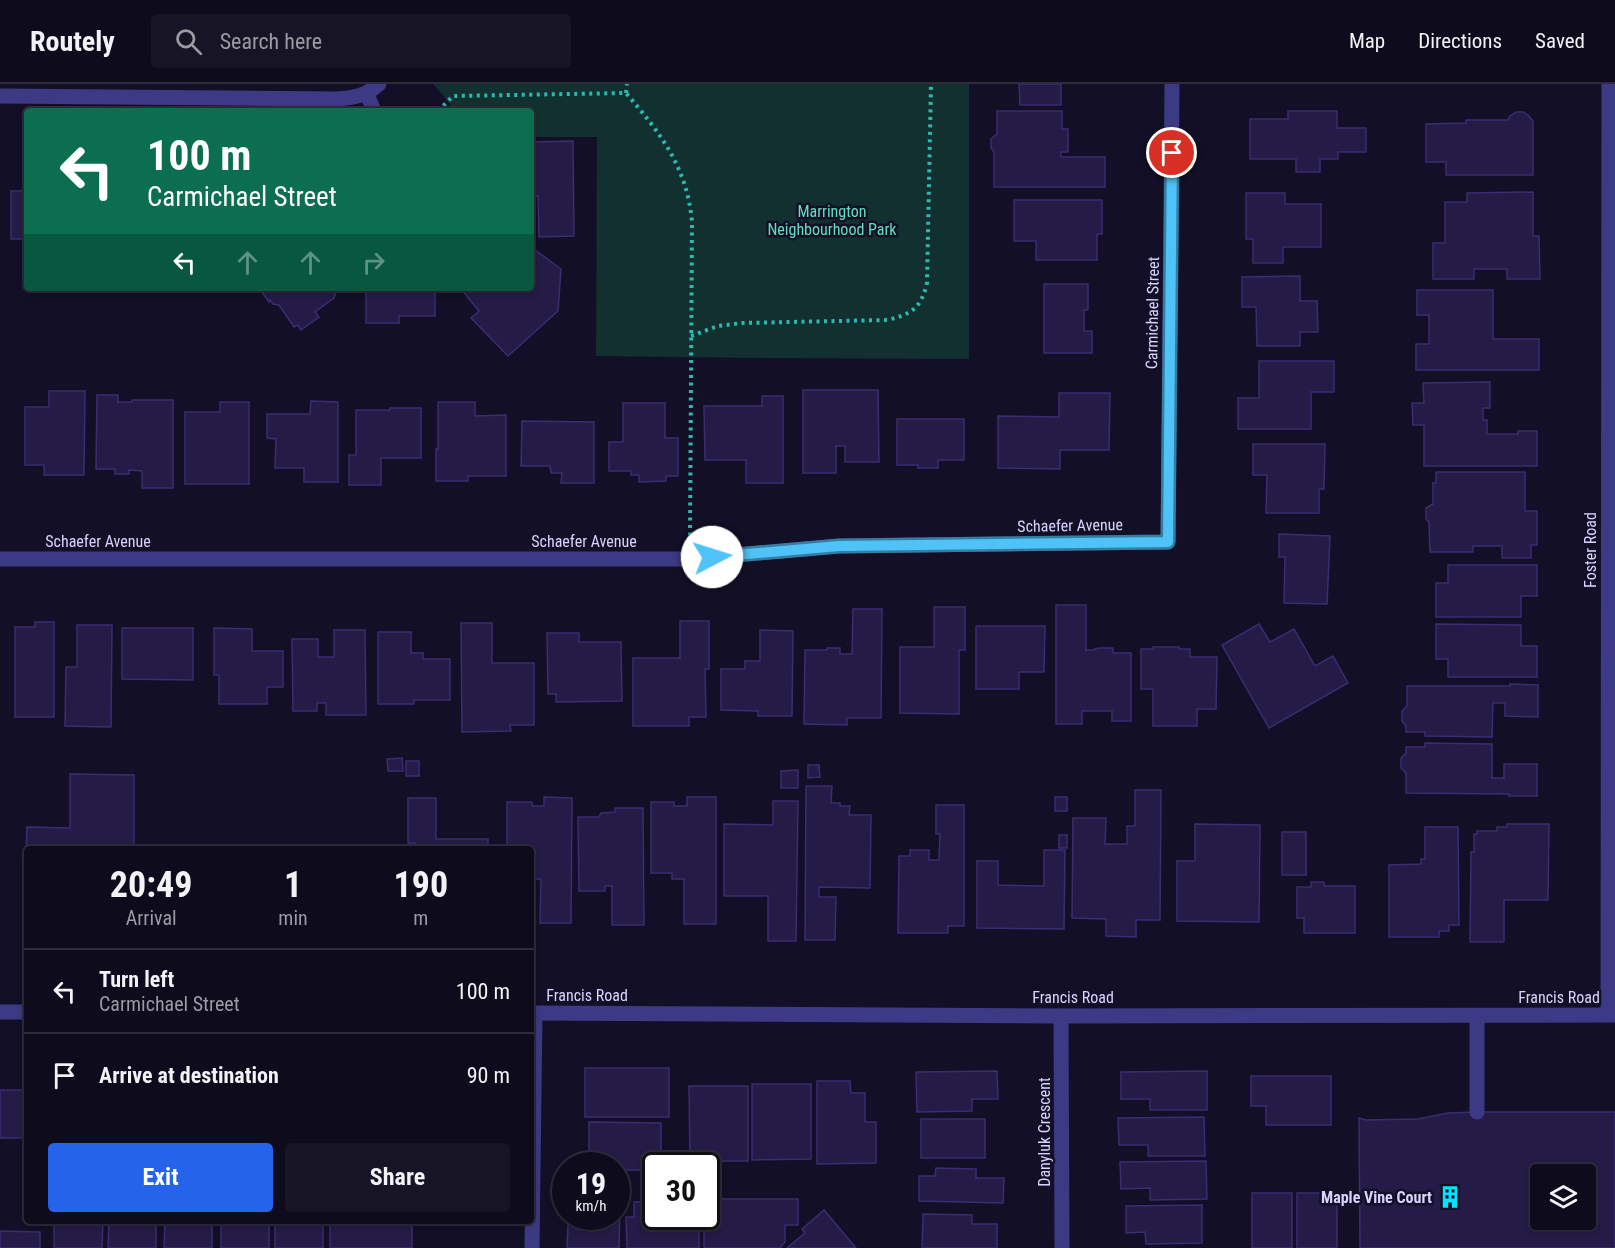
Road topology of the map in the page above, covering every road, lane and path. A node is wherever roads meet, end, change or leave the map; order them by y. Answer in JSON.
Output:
{"nodes":[{"id":1,"x":380,"y":84,"type":"edge"},
{"id":2,"x":627,"y":84,"type":"edge"},
{"id":3,"x":931,"y":84,"type":"edge"},
{"id":4,"x":1172,"y":84,"type":"edge"},
{"id":5,"x":1609,"y":84,"type":"edge"},
{"id":6,"x":626,"y":93,"type":"junction"},
{"id":7,"x":367,"y":94,"type":"junction"},
{"id":8,"x":0,"y":96,"type":"edge"},
{"id":9,"x":373,"y":108,"type":"edge"},
{"id":10,"x":441,"y":108,"type":"edge"},
{"id":11,"x":691,"y":336,"type":"junction"},
{"id":12,"x":1168,"y":542,"type":"joint"},
{"id":13,"x":0,"y":559,"type":"edge"},
{"id":14,"x":690,"y":559,"type":"junction"},
{"id":15,"x":1611,"y":816,"type":"edge"},
{"id":16,"x":0,"y":1012,"type":"edge"},
{"id":17,"x":24,"y":1012,"type":"edge"},
{"id":18,"x":534,"y":1013,"type":"edge"},
{"id":19,"x":1611,"y":1015,"type":"edge"},
{"id":20,"x":1061,"y":1016,"type":"junction"},
{"id":21,"x":1477,"y":1016,"type":"junction"},
{"id":22,"x":1477,"y":1112,"type":"dead end"},
{"id":23,"x":532,"y":1224,"type":"edge"},
{"id":24,"x":532,"y":1248,"type":"edge"},
{"id":25,"x":1062,"y":1248,"type":"edge"}],
"edges":[{"from":1,"to":7,"type":"street"},
{"from":2,"to":6,"type":"path"},
{"from":3,"to":11,"type":"path"},
{"from":4,"to":12,"type":"street","name":"Carmichael Street"},
{"from":5,"to":15,"type":"street","name":"Foster Road"},
{"from":6,"to":10,"type":"path"},
{"from":6,"to":11,"type":"path"},
{"from":7,"to":8,"type":"street"},
{"from":7,"to":9,"type":"street"},
{"from":11,"to":14,"type":"path"},
{"from":12,"to":14,"type":"street","name":"Schaefer Avenue"},
{"from":13,"to":14,"type":"street","name":"Schaefer Avenue"},
{"from":15,"to":19,"type":"street","name":"Foster Road"},
{"from":16,"to":17,"type":"street"},
{"from":18,"to":20,"type":"street","name":"Francis Road"},
{"from":19,"to":21,"type":"street","name":"Francis Road"},
{"from":20,"to":21,"type":"street","name":"Francis Road"},
{"from":20,"to":25,"type":"street","name":"Danyluk Crescent"},
{"from":21,"to":22,"type":"street"},
{"from":23,"to":24,"type":"street"}]}
